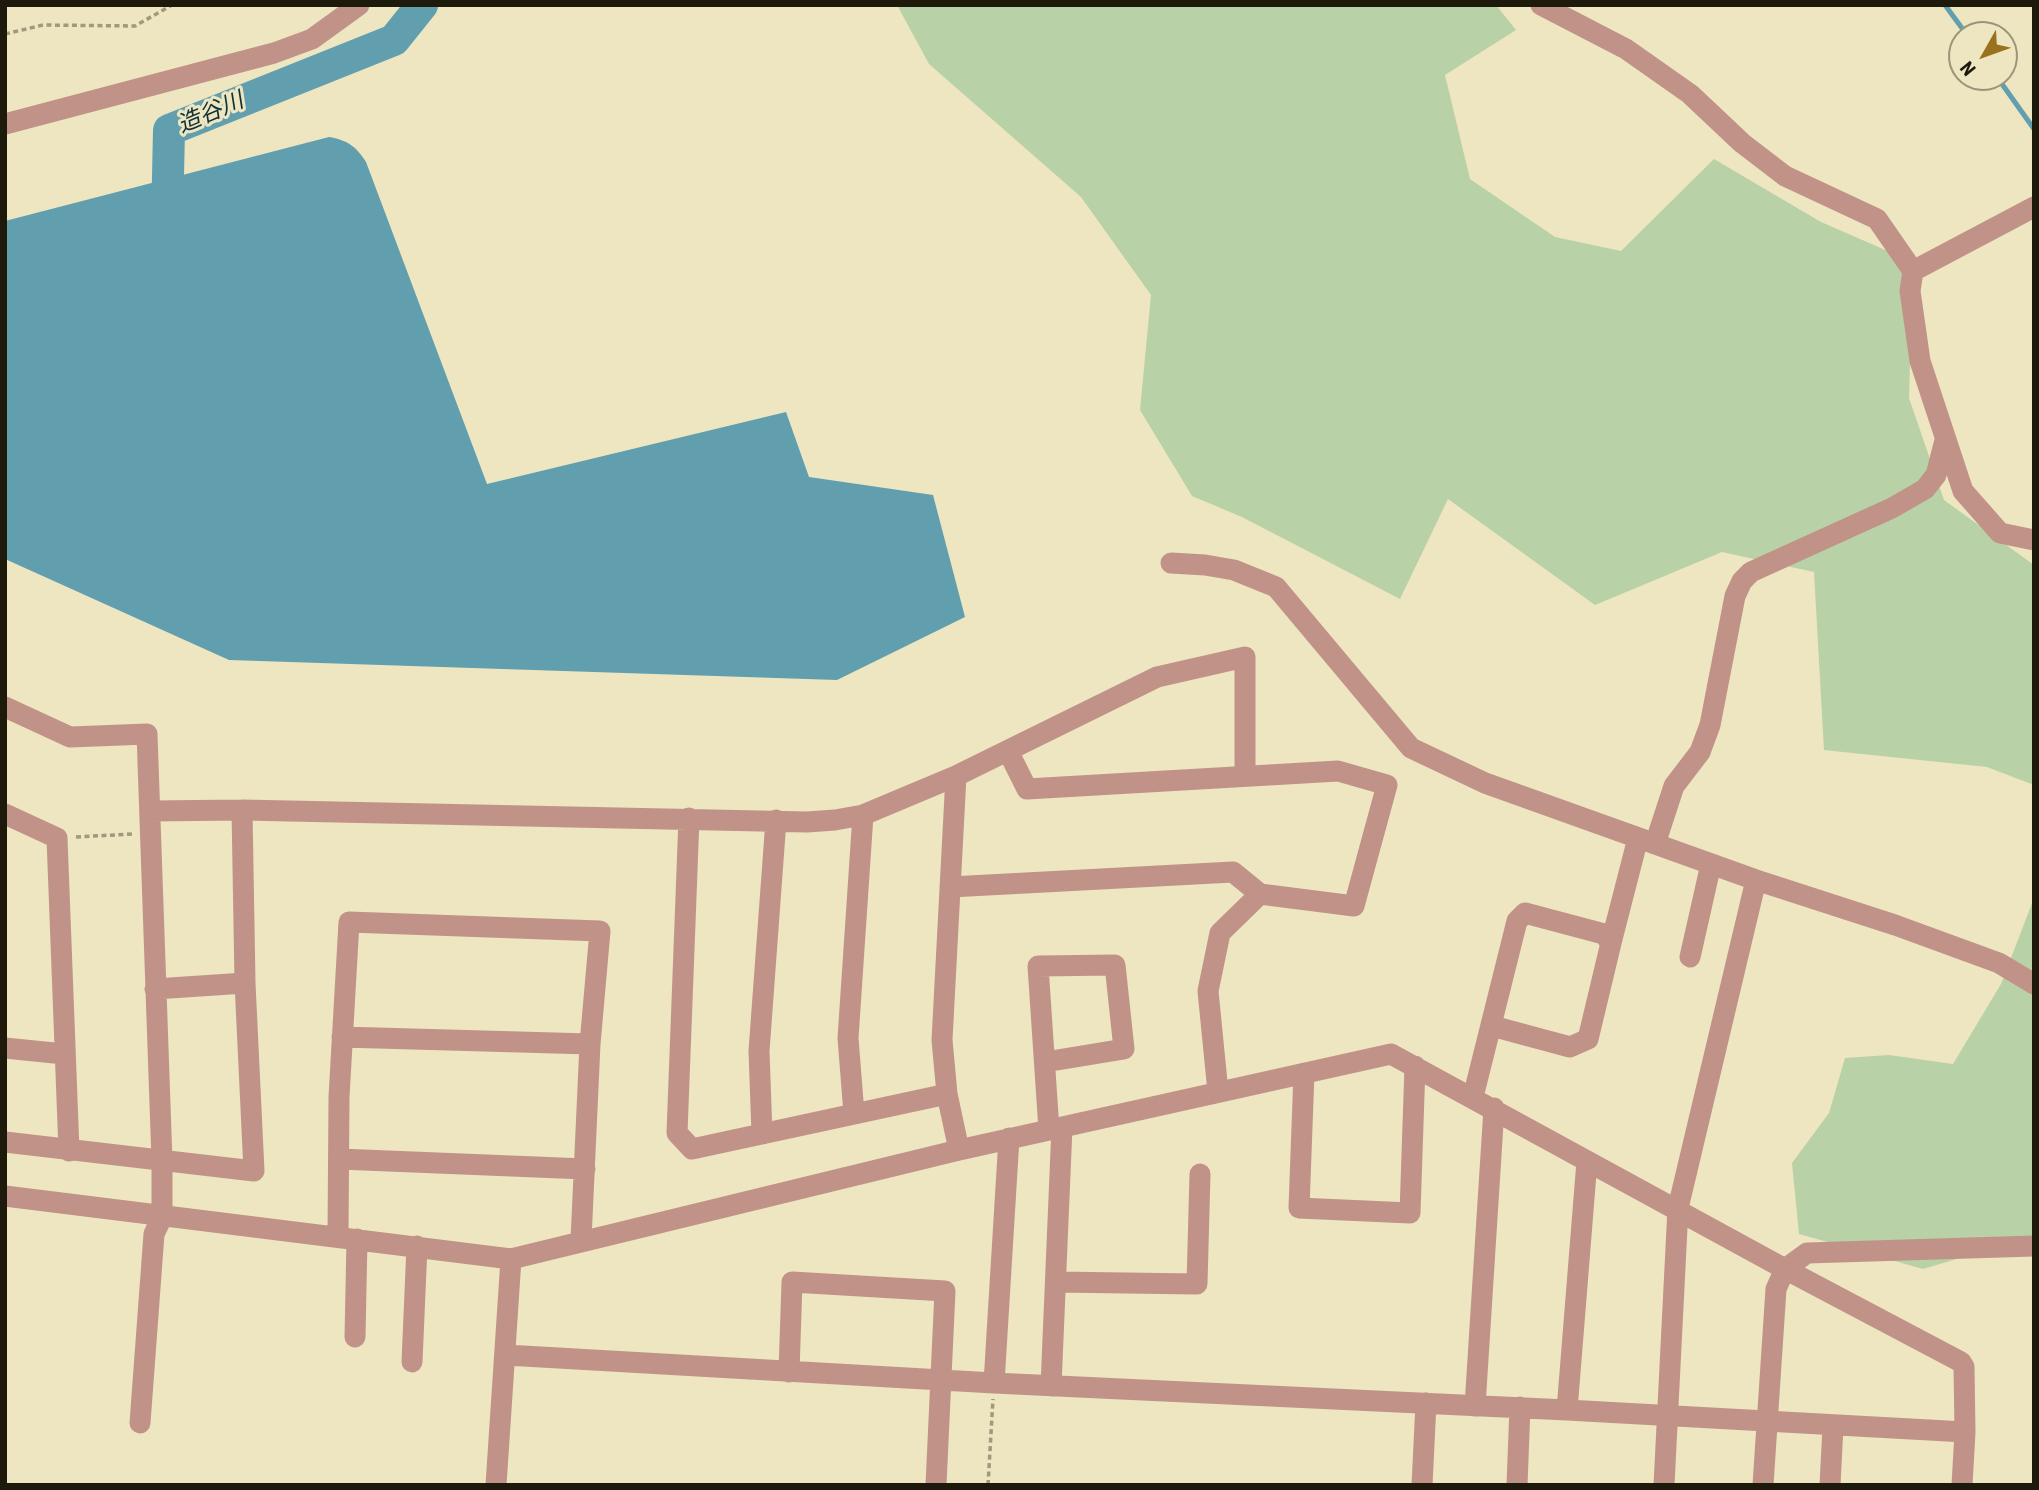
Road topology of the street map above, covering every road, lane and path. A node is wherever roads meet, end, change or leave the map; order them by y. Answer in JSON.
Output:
{"nodes":[{"id":1,"x":172,"y":5,"type":"edge"},
{"id":2,"x":359,"y":5,"type":"edge"},
{"id":3,"x":1541,"y":5,"type":"edge"},
{"id":4,"x":5,"y":33,"type":"edge"},
{"id":5,"x":5,"y":124,"type":"edge"},
{"id":6,"x":2034,"y":207,"type":"edge"},
{"id":7,"x":1913,"y":271,"type":"junction"},
{"id":8,"x":1945,"y":439,"type":"junction"},
{"id":9,"x":2034,"y":540,"type":"edge"},
{"id":10,"x":1171,"y":564,"type":"dead end"},
{"id":11,"x":5,"y":707,"type":"edge"},
{"id":12,"x":1008,"y":751,"type":"junction"},
{"id":13,"x":956,"y":776,"type":"junction"},
{"id":14,"x":1245,"y":776,"type":"junction"},
{"id":15,"x":242,"y":810,"type":"junction"},
{"id":16,"x":151,"y":811,"type":"junction"},
{"id":17,"x":5,"y":814,"type":"edge"},
{"id":18,"x":863,"y":815,"type":"junction"},
{"id":19,"x":689,"y":818,"type":"junction"},
{"id":20,"x":776,"y":820,"type":"junction"},
{"id":21,"x":150,"y":834,"type":"junction"},
{"id":22,"x":57,"y":838,"type":"junction"},
{"id":23,"x":1647,"y":841,"type":"junction"},
{"id":24,"x":1711,"y":864,"type":"junction"},
{"id":25,"x":1756,"y":880,"type":"junction"},
{"id":26,"x":950,"y":887,"type":"junction"},
{"id":27,"x":1261,"y":894,"type":"junction"},
{"id":28,"x":1611,"y":943,"type":"junction"},
{"id":29,"x":1690,"y":957,"type":"dead end"},
{"id":30,"x":245,"y":983,"type":"junction"},
{"id":31,"x":2034,"y":984,"type":"edge"},
{"id":32,"x":155,"y":989,"type":"junction"},
{"id":33,"x":1492,"y":1026,"type":"junction"},
{"id":34,"x":342,"y":1037,"type":"junction"},
{"id":35,"x":590,"y":1044,"type":"junction"},
{"id":36,"x":5,"y":1048,"type":"edge"},
{"id":37,"x":64,"y":1054,"type":"junction"},
{"id":38,"x":1045,"y":1062,"type":"junction"},
{"id":39,"x":1415,"y":1066,"type":"junction"},
{"id":40,"x":1304,"y":1073,"type":"junction"},
{"id":41,"x":1218,"y":1092,"type":"junction"},
{"id":42,"x":947,"y":1094,"type":"junction"},
{"id":43,"x":1473,"y":1097,"type":"junction"},
{"id":44,"x":1494,"y":1108,"type":"junction"},
{"id":45,"x":854,"y":1114,"type":"junction"},
{"id":46,"x":1056,"y":1128,"type":"junction"},
{"id":47,"x":762,"y":1134,"type":"junction"},
{"id":48,"x":1009,"y":1138,"type":"junction"},
{"id":49,"x":5,"y":1142,"type":"edge"},
{"id":50,"x":959,"y":1150,"type":"junction"},
{"id":51,"x":69,"y":1151,"type":"junction"},
{"id":52,"x":339,"y":1159,"type":"junction"},
{"id":53,"x":162,"y":1161,"type":"junction"},
{"id":54,"x":1587,"y":1161,"type":"junction"},
{"id":55,"x":586,"y":1169,"type":"junction"},
{"id":56,"x":1200,"y":1174,"type":"dead end"},
{"id":57,"x":5,"y":1196,"type":"edge"},
{"id":58,"x":1678,"y":1209,"type":"junction"},
{"id":59,"x":162,"y":1217,"type":"junction"},
{"id":60,"x":348,"y":1238,"type":"junction"},
{"id":61,"x":581,"y":1240,"type":"junction"},
{"id":62,"x":2034,"y":1246,"type":"edge"},
{"id":63,"x":417,"y":1247,"type":"junction"},
{"id":64,"x":511,"y":1259,"type":"junction"},
{"id":65,"x":1785,"y":1269,"type":"junction"},
{"id":66,"x":1056,"y":1282,"type":"junction"},
{"id":67,"x":355,"y":1337,"type":"dead end"},
{"id":68,"x":506,"y":1355,"type":"junction"},
{"id":69,"x":412,"y":1362,"type":"dead end"},
{"id":70,"x":789,"y":1372,"type":"junction"},
{"id":71,"x":942,"y":1380,"type":"junction"},
{"id":72,"x":993,"y":1383,"type":"junction"},
{"id":73,"x":1051,"y":1385,"type":"junction"},
{"id":74,"x":1426,"y":1403,"type":"junction"},
{"id":75,"x":1475,"y":1406,"type":"junction"},
{"id":76,"x":1520,"y":1408,"type":"junction"},
{"id":77,"x":1567,"y":1410,"type":"junction"},
{"id":78,"x":1668,"y":1416,"type":"junction"},
{"id":79,"x":1765,"y":1422,"type":"junction"},
{"id":80,"x":140,"y":1423,"type":"dead end"},
{"id":81,"x":1833,"y":1426,"type":"junction"},
{"id":82,"x":1965,"y":1432,"type":"junction"},
{"id":83,"x":496,"y":1485,"type":"edge"},
{"id":84,"x":936,"y":1485,"type":"edge"},
{"id":85,"x":988,"y":1485,"type":"edge"},
{"id":86,"x":1422,"y":1485,"type":"edge"},
{"id":87,"x":1517,"y":1485,"type":"edge"},
{"id":88,"x":1664,"y":1485,"type":"edge"},
{"id":89,"x":1763,"y":1485,"type":"edge"},
{"id":90,"x":1830,"y":1485,"type":"edge"},
{"id":91,"x":1962,"y":1485,"type":"edge"}],
"edges":[{"from":1,"to":4,"type":"path"},
{"from":2,"to":5,"type":"street"},
{"from":3,"to":7,"type":"street"},
{"from":6,"to":7,"type":"street"},
{"from":7,"to":8,"type":"street"},
{"from":8,"to":9,"type":"street"},
{"from":8,"to":23,"type":"street"},
{"from":10,"to":23,"type":"street"},
{"from":11,"to":16,"type":"street"},
{"from":12,"to":13,"type":"street"},
{"from":12,"to":14,"type":"street"},
{"from":12,"to":14,"type":"street"},
{"from":13,"to":18,"type":"street"},
{"from":13,"to":26,"type":"street"},
{"from":14,"to":27,"type":"street"},
{"from":15,"to":16,"type":"street"},
{"from":15,"to":19,"type":"street"},
{"from":15,"to":30,"type":"street"},
{"from":16,"to":21,"type":"street"},
{"from":17,"to":22,"type":"street"},
{"from":18,"to":20,"type":"street"},
{"from":18,"to":45,"type":"street"},
{"from":19,"to":20,"type":"street"},
{"from":19,"to":47,"type":"street"},
{"from":20,"to":47,"type":"street"},
{"from":21,"to":22,"type":"path"},
{"from":21,"to":32,"type":"street"},
{"from":22,"to":37,"type":"street"},
{"from":23,"to":24,"type":"street"},
{"from":23,"to":28,"type":"street"},
{"from":24,"to":25,"type":"street"},
{"from":24,"to":29,"type":"street"},
{"from":25,"to":31,"type":"street"},
{"from":25,"to":58,"type":"street"},
{"from":26,"to":27,"type":"street"},
{"from":26,"to":42,"type":"street"},
{"from":27,"to":41,"type":"street"},
{"from":28,"to":33,"type":"street"},
{"from":28,"to":33,"type":"street"},
{"from":30,"to":32,"type":"street"},
{"from":30,"to":53,"type":"street"},
{"from":32,"to":53,"type":"street"},
{"from":33,"to":43,"type":"street"},
{"from":34,"to":35,"type":"street"},
{"from":34,"to":35,"type":"street"},
{"from":34,"to":52,"type":"street"},
{"from":35,"to":55,"type":"street"},
{"from":36,"to":37,"type":"street"},
{"from":37,"to":51,"type":"street"},
{"from":38,"to":38,"type":"street"},
{"from":38,"to":46,"type":"street"},
{"from":39,"to":40,"type":"street"},
{"from":39,"to":40,"type":"street"},
{"from":39,"to":43,"type":"street"},
{"from":40,"to":41,"type":"street"},
{"from":41,"to":46,"type":"street"},
{"from":42,"to":45,"type":"street"},
{"from":42,"to":50,"type":"street"},
{"from":43,"to":44,"type":"street"},
{"from":44,"to":54,"type":"street"},
{"from":44,"to":75,"type":"street"},
{"from":45,"to":47,"type":"street"},
{"from":46,"to":48,"type":"street"},
{"from":46,"to":66,"type":"street"},
{"from":48,"to":50,"type":"street"},
{"from":48,"to":72,"type":"street"},
{"from":49,"to":51,"type":"street"},
{"from":50,"to":61,"type":"street"},
{"from":51,"to":53,"type":"street"},
{"from":52,"to":55,"type":"street"},
{"from":52,"to":60,"type":"street"},
{"from":53,"to":59,"type":"street"},
{"from":54,"to":58,"type":"street"},
{"from":54,"to":77,"type":"street"},
{"from":55,"to":61,"type":"street"},
{"from":56,"to":66,"type":"street"},
{"from":57,"to":59,"type":"street"},
{"from":58,"to":65,"type":"street"},
{"from":58,"to":78,"type":"street"},
{"from":59,"to":60,"type":"street"},
{"from":59,"to":80,"type":"street"},
{"from":60,"to":63,"type":"street"},
{"from":60,"to":67,"type":"street"},
{"from":61,"to":64,"type":"street"},
{"from":62,"to":65,"type":"street"},
{"from":63,"to":64,"type":"street"},
{"from":63,"to":69,"type":"street"},
{"from":64,"to":68,"type":"street"},
{"from":65,"to":79,"type":"street"},
{"from":65,"to":82,"type":"street"},
{"from":66,"to":73,"type":"street"},
{"from":68,"to":70,"type":"street"},
{"from":68,"to":83,"type":"street"},
{"from":70,"to":71,"type":"street"},
{"from":70,"to":71,"type":"street"},
{"from":71,"to":72,"type":"street"},
{"from":71,"to":84,"type":"street"},
{"from":72,"to":73,"type":"street"},
{"from":72,"to":85,"type":"path"},
{"from":73,"to":74,"type":"street"},
{"from":74,"to":75,"type":"street"},
{"from":74,"to":86,"type":"street"},
{"from":75,"to":76,"type":"street"},
{"from":76,"to":77,"type":"street"},
{"from":76,"to":87,"type":"street"},
{"from":77,"to":78,"type":"street"},
{"from":78,"to":79,"type":"street"},
{"from":78,"to":88,"type":"street"},
{"from":79,"to":81,"type":"street"},
{"from":79,"to":89,"type":"street"},
{"from":81,"to":82,"type":"street"},
{"from":81,"to":90,"type":"street"},
{"from":82,"to":91,"type":"street"}]}
